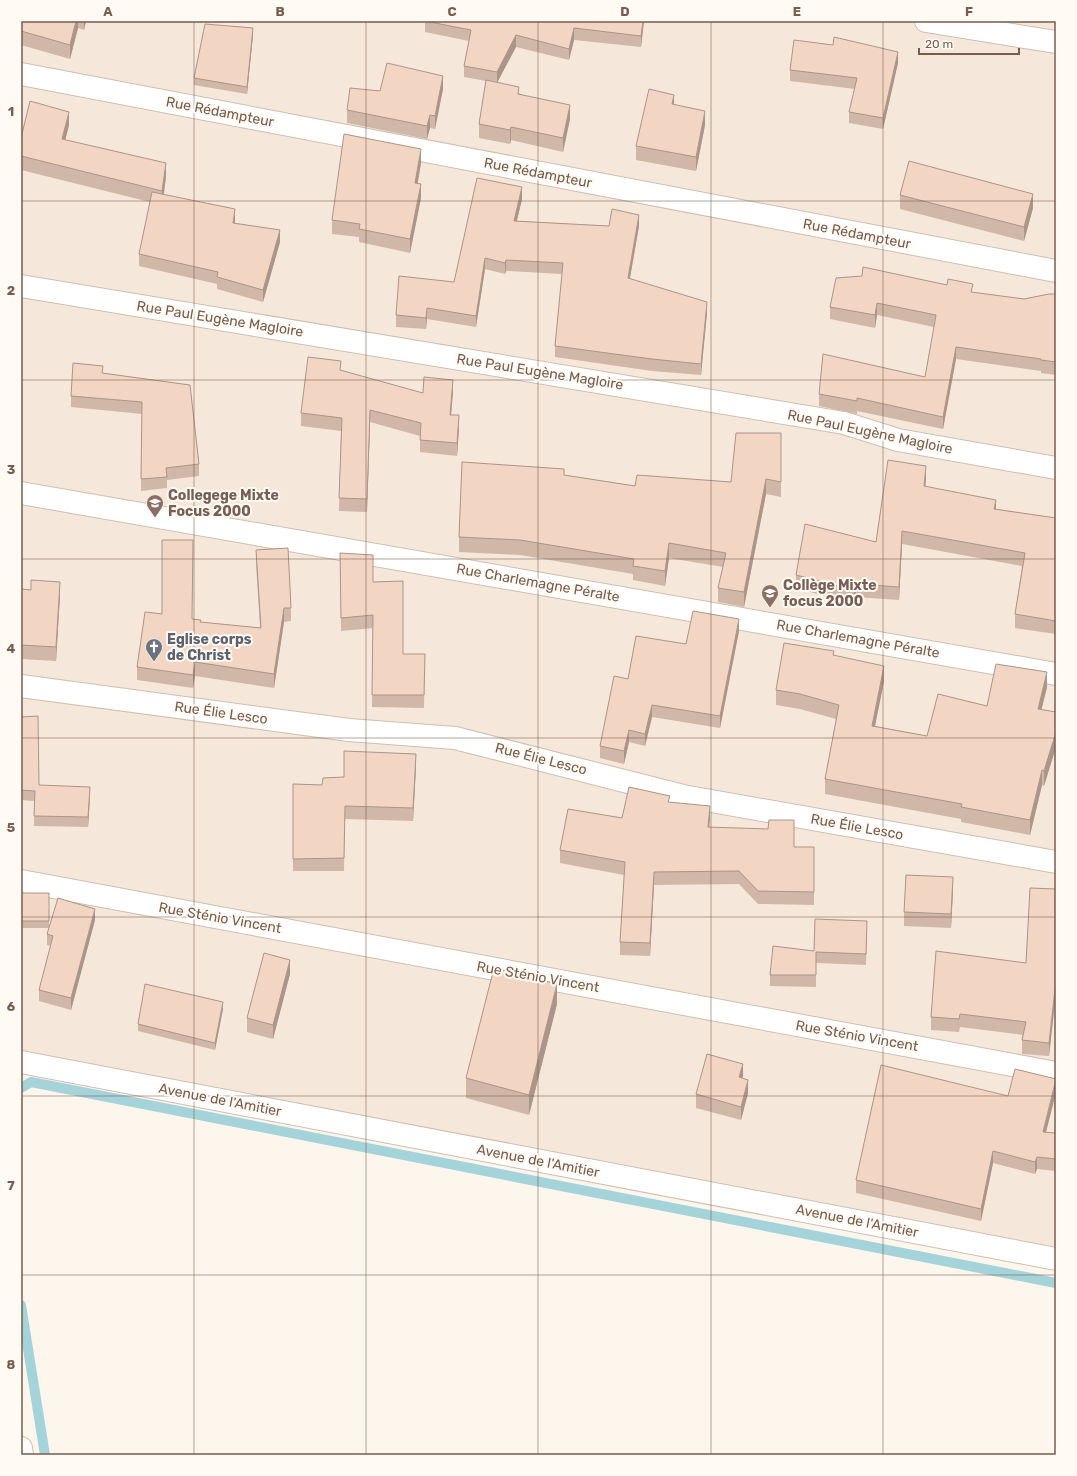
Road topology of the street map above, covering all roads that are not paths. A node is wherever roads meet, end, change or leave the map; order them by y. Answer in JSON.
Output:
{"nodes":[{"id":1,"x":926,"y":21,"type":"edge"},
{"id":2,"x":1056,"y":42,"type":"edge"},
{"id":3,"x":21,"y":74,"type":"edge"},
{"id":4,"x":1056,"y":271,"type":"edge"},
{"id":5,"x":21,"y":286,"type":"edge"},
{"id":6,"x":1056,"y":468,"type":"edge"},
{"id":7,"x":21,"y":493,"type":"edge"},
{"id":8,"x":1056,"y":674,"type":"edge"},
{"id":9,"x":21,"y":686,"type":"edge"},
{"id":10,"x":1056,"y":862,"type":"edge"},
{"id":11,"x":21,"y":881,"type":"edge"},
{"id":12,"x":21,"y":1062,"type":"edge"},
{"id":13,"x":1056,"y":1073,"type":"edge"},
{"id":14,"x":1056,"y":1259,"type":"edge"},
{"id":15,"x":21,"y":1448,"type":"edge"},
{"id":16,"x":22,"y":1455,"type":"edge"}],
"edges":[{"from":1,"to":2,"type":"street"},
{"from":3,"to":4,"type":"street","name":"Rue Rédampteur"},
{"from":5,"to":6,"type":"street","name":"Rue Paul Eugène Magloire"},
{"from":7,"to":8,"type":"street","name":"Rue Charlemagne Péralte"},
{"from":9,"to":10,"type":"street","name":"Rue Élie Lesco"},
{"from":11,"to":13,"type":"street","name":"Rue Sténio Vincent"},
{"from":12,"to":14,"type":"street","name":"Avenue de l'Amitier"},
{"from":15,"to":16,"type":"street"}]}
